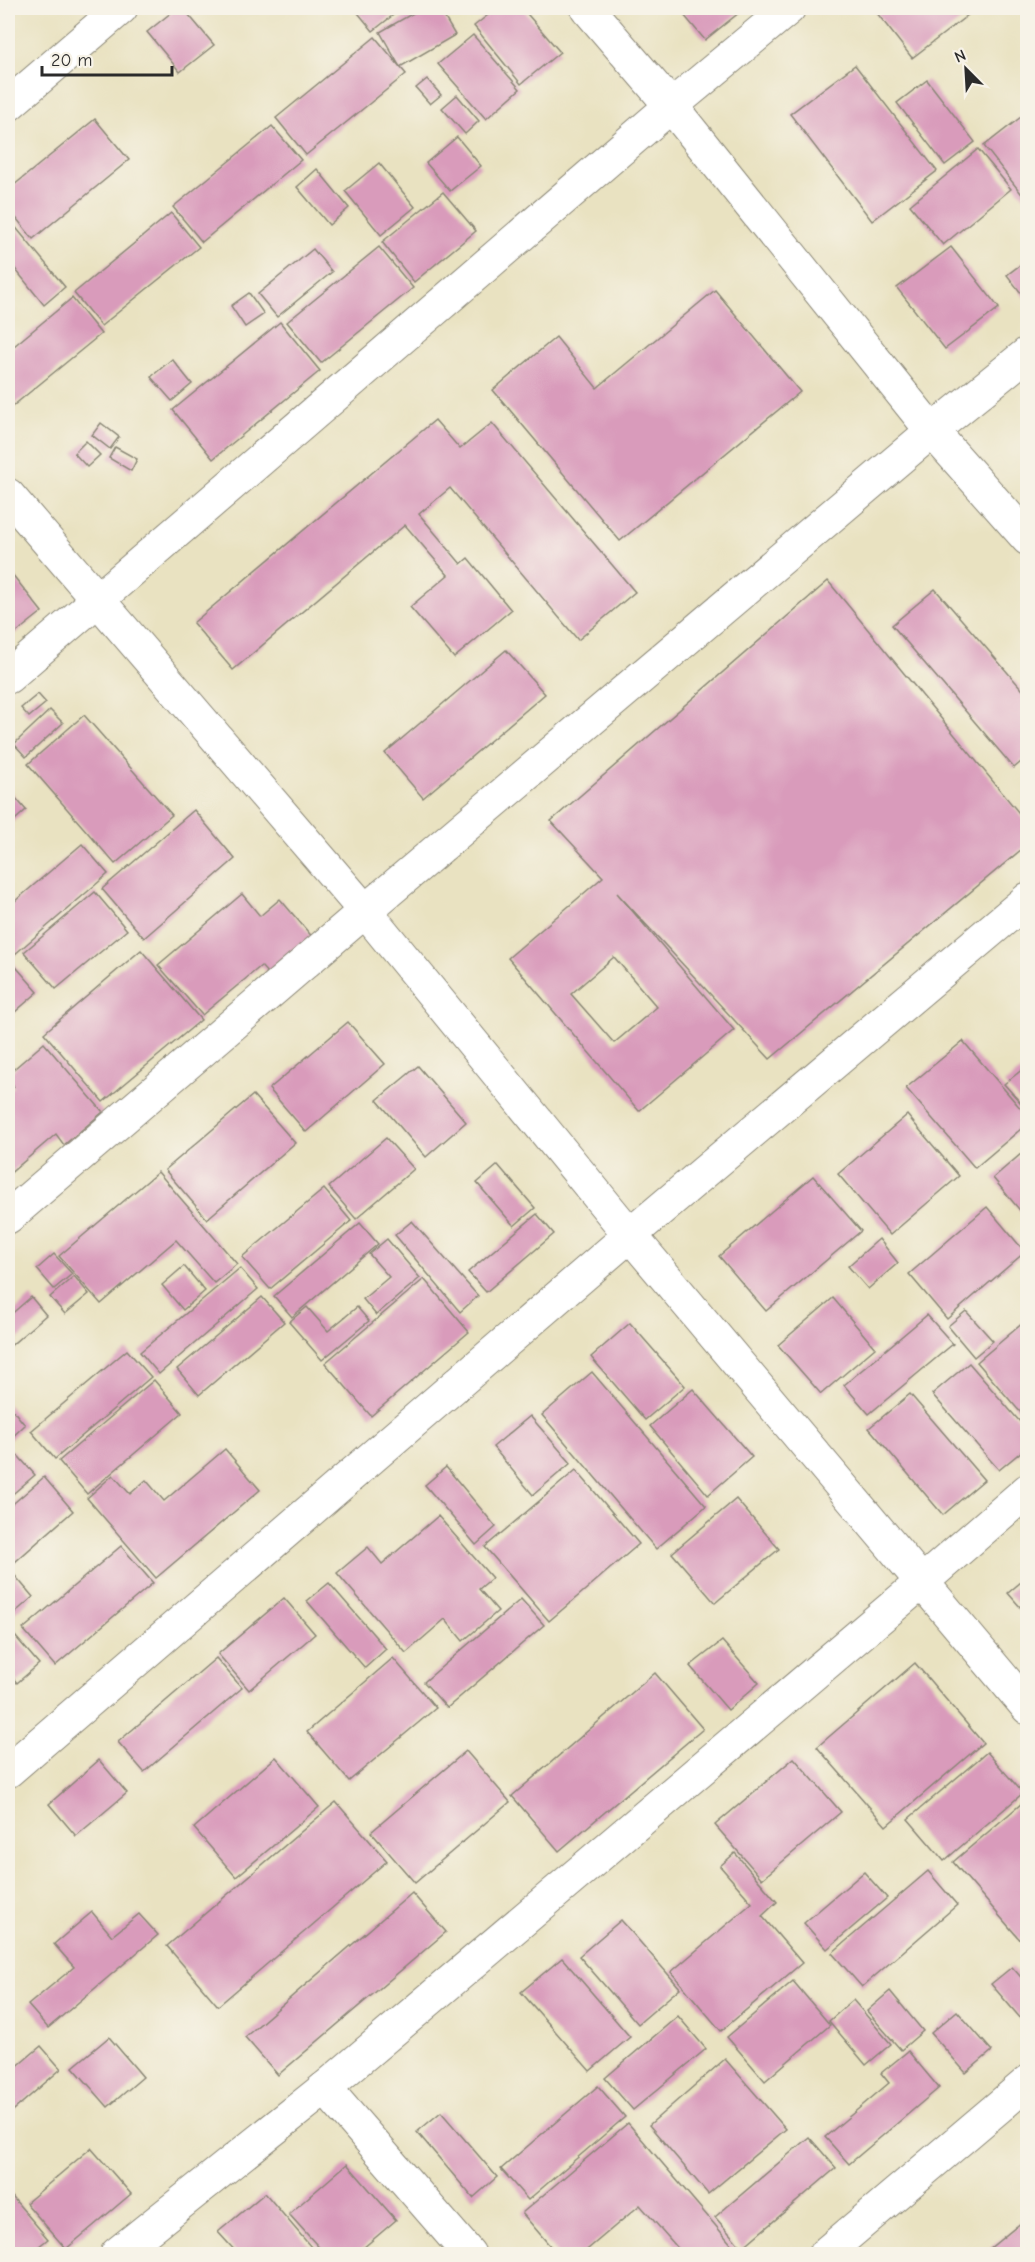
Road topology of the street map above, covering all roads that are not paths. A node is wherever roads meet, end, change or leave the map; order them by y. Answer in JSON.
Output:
{"nodes":[{"id":1,"x":121,"y":8,"type":"edge"},
{"id":2,"x":586,"y":8,"type":"edge"},
{"id":3,"x":789,"y":8,"type":"edge"},
{"id":4,"x":8,"y":105,"type":"edge"},
{"id":5,"x":671,"y":106,"type":"junction"},
{"id":6,"x":1028,"y":353,"type":"edge"},
{"id":7,"x":932,"y":431,"type":"junction"},
{"id":8,"x":8,"y":495,"type":"edge"},
{"id":9,"x":1028,"y":539,"type":"edge"},
{"id":10,"x":98,"y":601,"type":"junction"},
{"id":11,"x":8,"y":677,"type":"edge"},
{"id":12,"x":1028,"y":899,"type":"edge"},
{"id":13,"x":365,"y":911,"type":"junction"},
{"id":14,"x":8,"y":1217,"type":"edge"},
{"id":15,"x":630,"y":1235,"type":"junction"},
{"id":16,"x":1028,"y":1490,"type":"edge"},
{"id":17,"x":922,"y":1582,"type":"junction"},
{"id":18,"x":1028,"y":1708,"type":"edge"},
{"id":19,"x":8,"y":1771,"type":"edge"},
{"id":20,"x":1028,"y":2082,"type":"edge"},
{"id":21,"x":324,"y":2088,"type":"junction"},
{"id":22,"x":117,"y":2254,"type":"edge"},
{"id":23,"x":469,"y":2254,"type":"edge"},
{"id":24,"x":825,"y":2254,"type":"edge"}],
"edges":[{"from":1,"to":4,"type":"street"},
{"from":2,"to":5,"type":"street"},
{"from":3,"to":5,"type":"street"},
{"from":5,"to":7,"type":"street"},
{"from":5,"to":10,"type":"street"},
{"from":6,"to":7,"type":"street"},
{"from":7,"to":9,"type":"street"},
{"from":7,"to":13,"type":"street"},
{"from":8,"to":10,"type":"street"},
{"from":10,"to":11,"type":"street"},
{"from":10,"to":13,"type":"street"},
{"from":12,"to":15,"type":"street"},
{"from":13,"to":14,"type":"street"},
{"from":13,"to":15,"type":"street"},
{"from":15,"to":17,"type":"street"},
{"from":15,"to":19,"type":"street"},
{"from":16,"to":17,"type":"street"},
{"from":17,"to":18,"type":"street"},
{"from":17,"to":21,"type":"street"},
{"from":20,"to":24,"type":"street"},
{"from":21,"to":22,"type":"street"},
{"from":21,"to":23,"type":"street"}]}
